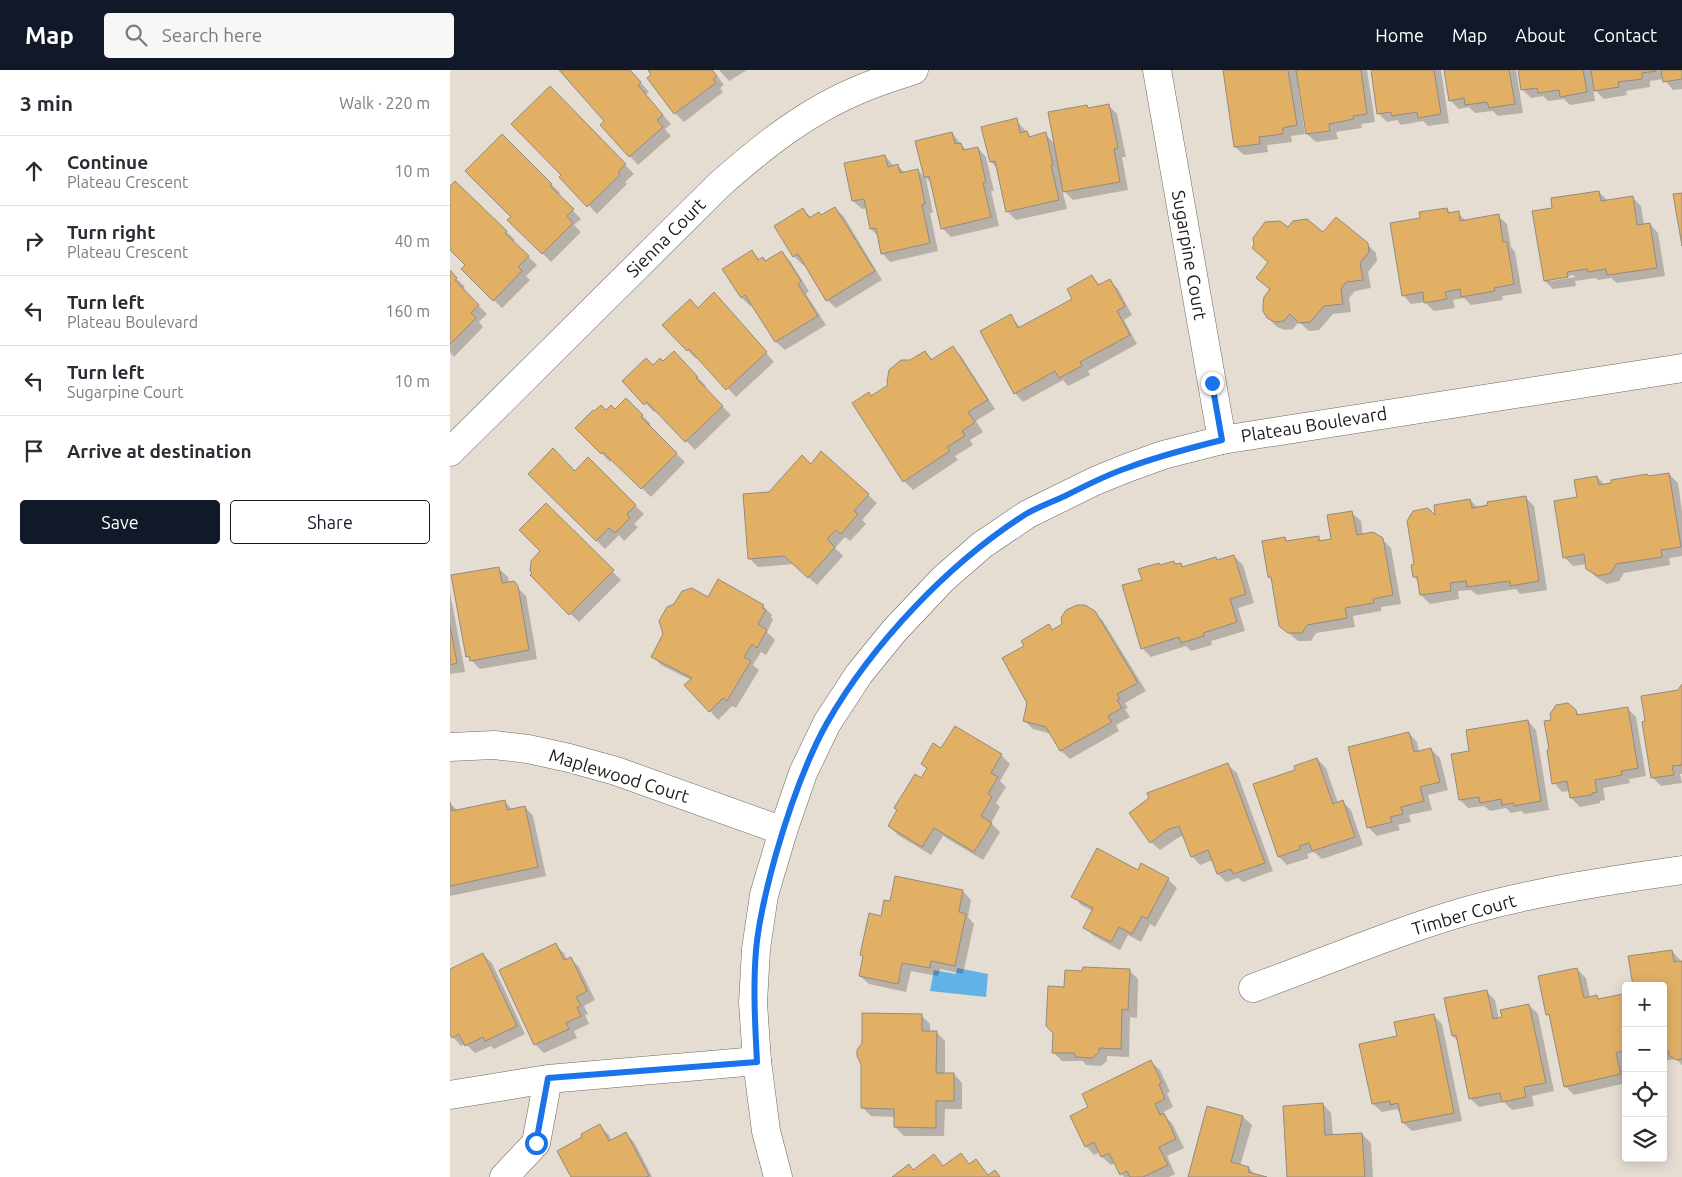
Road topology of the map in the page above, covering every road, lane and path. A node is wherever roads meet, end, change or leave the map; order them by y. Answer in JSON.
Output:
{"nodes":[{"id":1,"x":914,"y":70,"type":"edge"},
{"id":2,"x":1157,"y":70,"type":"edge"},
{"id":3,"x":1682,"y":368,"type":"edge"},
{"id":4,"x":1222,"y":440,"type":"junction"},
{"id":5,"x":450,"y":452,"type":"edge"},
{"id":6,"x":450,"y":747,"type":"edge"},
{"id":7,"x":782,"y":831,"type":"junction"},
{"id":8,"x":1682,"y":870,"type":"edge"},
{"id":9,"x":1253,"y":988,"type":"dead end"},
{"id":10,"x":757,"y":1062,"type":"junction"},
{"id":11,"x":548,"y":1078,"type":"junction"},
{"id":12,"x":450,"y":1095,"type":"edge"},
{"id":13,"x":504,"y":1177,"type":"edge"},
{"id":14,"x":778,"y":1177,"type":"edge"}],
"edges":[{"from":1,"to":5,"type":"street","name":"Sienna Court"},
{"from":2,"to":4,"type":"street","name":"Sugarpine Court"},
{"from":3,"to":4,"type":"street","name":"Plateau Boulevard"},
{"from":4,"to":7,"type":"street","name":"Plateau Boulevard"},
{"from":6,"to":7,"type":"street","name":"Maplewood Court"},
{"from":7,"to":10,"type":"street","name":"Plateau Boulevard"},
{"from":8,"to":9,"type":"street","name":"Timber Court"},
{"from":10,"to":11,"type":"street"},
{"from":10,"to":14,"type":"street","name":"Plateau Boulevard"},
{"from":11,"to":12,"type":"street"},
{"from":11,"to":13,"type":"street"}]}
